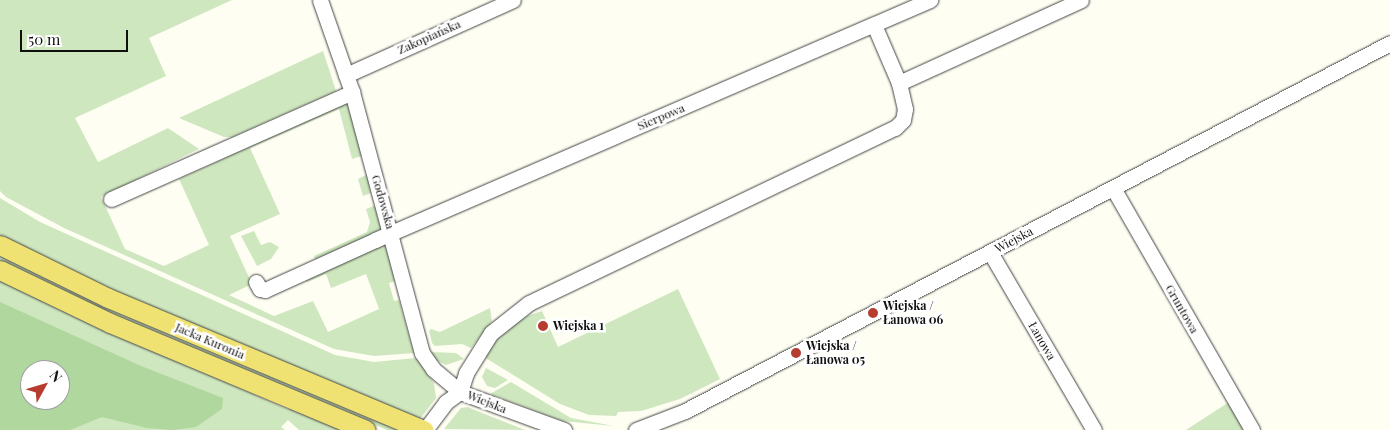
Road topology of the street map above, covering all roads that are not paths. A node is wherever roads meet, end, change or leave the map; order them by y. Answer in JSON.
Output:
{"nodes":[{"id":1,"x":320,"y":0,"type":"edge"},
{"id":2,"x":513,"y":0,"type":"edge"},
{"id":3,"x":930,"y":0,"type":"edge"},
{"id":4,"x":1081,"y":0,"type":"edge"},
{"id":5,"x":874,"y":25,"type":"junction"},
{"id":6,"x":1390,"y":43,"type":"edge"},
{"id":7,"x":346,"y":75,"type":"junction"},
{"id":8,"x":899,"y":84,"type":"junction"},
{"id":9,"x":352,"y":92,"type":"junction"},
{"id":10,"x":1113,"y":188,"type":"junction"},
{"id":11,"x":111,"y":199,"type":"dead end"},
{"id":12,"x":392,"y":234,"type":"junction"},
{"id":13,"x":0,"y":245,"type":"edge"},
{"id":14,"x":990,"y":252,"type":"junction"},
{"id":15,"x":0,"y":270,"type":"edge"},
{"id":16,"x":256,"y":282,"type":"dead end"},
{"id":17,"x":460,"y":392,"type":"junction"},
{"id":18,"x":426,"y":428,"type":"edge"},
{"id":19,"x":366,"y":430,"type":"edge"},
{"id":20,"x":564,"y":430,"type":"edge"},
{"id":21,"x":636,"y":430,"type":"edge"},
{"id":22,"x":1094,"y":430,"type":"edge"},
{"id":23,"x":1252,"y":430,"type":"edge"}],
"edges":[{"from":1,"to":7,"type":"street","name":"Godowska"},
{"from":2,"to":7,"type":"street","name":"Zakopiańska"},
{"from":3,"to":5,"type":"street","name":"Sierpowa"},
{"from":4,"to":8,"type":"street"},
{"from":5,"to":8,"type":"street"},
{"from":5,"to":12,"type":"street","name":"Sierpowa"},
{"from":6,"to":10,"type":"street","name":"Wiejska"},
{"from":7,"to":9,"type":"street","name":"Godowska"},
{"from":8,"to":17,"type":"street"},
{"from":9,"to":11,"type":"street"},
{"from":9,"to":12,"type":"street","name":"Godowska"},
{"from":10,"to":14,"type":"street","name":"Wiejska"},
{"from":10,"to":23,"type":"street","name":"Gruntowa"},
{"from":12,"to":16,"type":"street","name":"Sierpowa"},
{"from":12,"to":17,"type":"street","name":"Godowska"},
{"from":13,"to":18,"type":"main road","name":"Jacka Kuronia"},
{"from":14,"to":21,"type":"street","name":"Wiejska"},
{"from":14,"to":22,"type":"street","name":"Łanowa"},
{"from":15,"to":19,"type":"main road","name":"Jacka Kuronia"},
{"from":17,"to":18,"type":"street","name":"Wiejska"},
{"from":17,"to":20,"type":"street","name":"Wiejska"}]}
